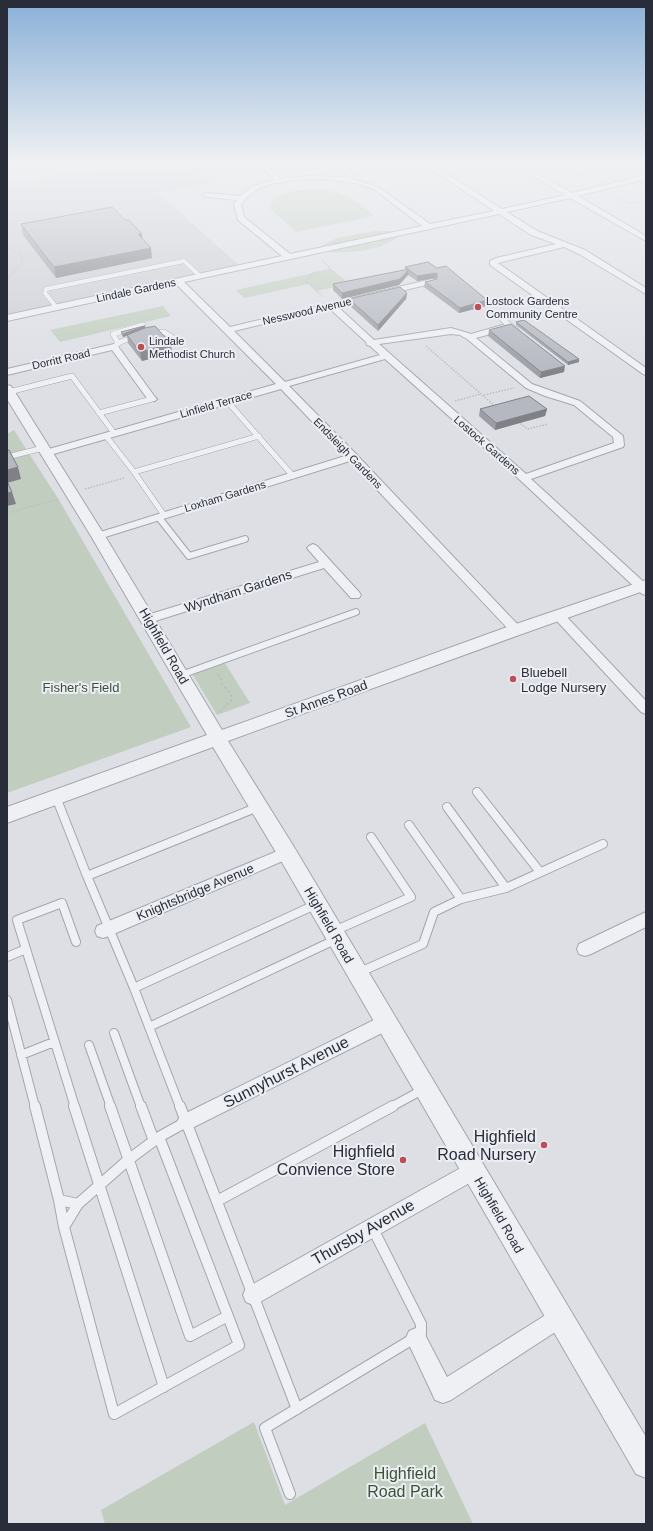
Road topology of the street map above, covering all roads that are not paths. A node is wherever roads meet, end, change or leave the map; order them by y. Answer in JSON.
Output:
{"nodes":[{"id":1,"x":262,"y":235,"type":"edge"},
{"id":2,"x":387,"y":235,"type":"edge"},
{"id":3,"x":400,"y":235,"type":"edge"},
{"id":4,"x":540,"y":235,"type":"edge"},
{"id":5,"x":342,"y":237,"type":"dead end"},
{"id":6,"x":564,"y":245,"type":"junction"},
{"id":7,"x":380,"y":246,"type":"dead end"},
{"id":8,"x":313,"y":251,"type":"junction"},
{"id":9,"x":353,"y":252,"type":"dead end"},
{"id":10,"x":288,"y":257,"type":"junction"},
{"id":11,"x":200,"y":276,"type":"junction"},
{"id":12,"x":177,"y":280,"type":"junction"},
{"id":13,"x":432,"y":281,"type":"edge"},
{"id":14,"x":646,"y":292,"type":"edge"},
{"id":15,"x":330,"y":305,"type":"junction"},
{"id":16,"x":56,"y":307,"type":"junction"},
{"id":17,"x":7,"y":318,"type":"edge"},
{"id":18,"x":502,"y":320,"type":"dead end"},
{"id":19,"x":143,"y":325,"type":"edge"},
{"id":20,"x":510,"y":326,"type":"junction"},
{"id":21,"x":228,"y":330,"type":"junction"},
{"id":22,"x":522,"y":335,"type":"edge"},
{"id":23,"x":470,"y":337,"type":"junction"},
{"id":24,"x":175,"y":339,"type":"dead end"},
{"id":25,"x":370,"y":343,"type":"junction"},
{"id":26,"x":116,"y":345,"type":"junction"},
{"id":27,"x":385,"y":356,"type":"junction"},
{"id":28,"x":7,"y":372,"type":"edge"},
{"id":29,"x":646,"y":372,"type":"edge"},
{"id":30,"x":282,"y":385,"type":"junction"},
{"id":31,"x":8,"y":390,"type":"edge"},
{"id":32,"x":152,"y":399,"type":"joint"},
{"id":33,"x":227,"y":401,"type":"junction"},
{"id":34,"x":99,"y":413,"type":"junction"},
{"id":35,"x":110,"y":435,"type":"junction"},
{"id":36,"x":259,"y":436,"type":"junction"},
{"id":37,"x":45,"y":450,"type":"junction"},
{"id":38,"x":352,"y":457,"type":"junction"},
{"id":39,"x":7,"y":458,"type":"edge"},
{"id":40,"x":135,"y":473,"type":"junction"},
{"id":41,"x":293,"y":476,"type":"junction"},
{"id":42,"x":524,"y":478,"type":"junction"},
{"id":43,"x":161,"y":516,"type":"junction"},
{"id":44,"x":98,"y":536,"type":"junction"},
{"id":45,"x":245,"y":538,"type":"dead end"},
{"id":46,"x":313,"y":548,"type":"dead end"},
{"id":47,"x":327,"y":563,"type":"junction"},
{"id":48,"x":644,"y":588,"type":"edge"},
{"id":49,"x":355,"y":594,"type":"dead end"},
{"id":50,"x":356,"y":612,"type":"dead end"},
{"id":51,"x":559,"y":616,"type":"junction"},
{"id":52,"x":148,"y":620,"type":"junction"},
{"id":53,"x":516,"y":630,"type":"junction"},
{"id":54,"x":181,"y":675,"type":"junction"},
{"id":55,"x":646,"y":709,"type":"edge"},
{"id":56,"x":212,"y":729,"type":"junction"},
{"id":57,"x":477,"y":792,"type":"dead end"},
{"id":58,"x":56,"y":798,"type":"junction"},
{"id":59,"x":258,"y":807,"type":"junction"},
{"id":60,"x":446,"y":807,"type":"dead end"},
{"id":61,"x":7,"y":815,"type":"edge"},
{"id":62,"x":409,"y":825,"type":"dead end"},
{"id":63,"x":371,"y":837,"type":"dead end"},
{"id":64,"x":603,"y":844,"type":"dead end"},
{"id":65,"x":287,"y":853,"type":"junction"},
{"id":66,"x":540,"y":872,"type":"junction"},
{"id":67,"x":87,"y":876,"type":"junction"},
{"id":68,"x":506,"y":888,"type":"junction"},
{"id":69,"x":461,"y":899,"type":"junction"},
{"id":70,"x":318,"y":904,"type":"junction"},
{"id":71,"x":646,"y":919,"type":"edge"},
{"id":72,"x":106,"y":930,"type":"junction"},
{"id":73,"x":336,"y":935,"type":"junction"},
{"id":74,"x":76,"y":942,"type":"dead end"},
{"id":75,"x":26,"y":949,"type":"junction"},
{"id":76,"x":585,"y":949,"type":"dead end"},
{"id":77,"x":7,"y":957,"type":"edge"},
{"id":78,"x":358,"y":973,"type":"junction"},
{"id":79,"x":134,"y":988,"type":"junction"},
{"id":80,"x":7,"y":1000,"type":"edge"},
{"id":81,"x":386,"y":1022,"type":"junction"},
{"id":82,"x":149,"y":1027,"type":"junction"},
{"id":83,"x":114,"y":1033,"type":"dead end"},
{"id":84,"x":54,"y":1042,"type":"junction"},
{"id":85,"x":89,"y":1045,"type":"dead end"},
{"id":86,"x":21,"y":1055,"type":"junction"},
{"id":87,"x":425,"y":1089,"type":"junction"},
{"id":88,"x":186,"y":1122,"type":"junction"},
{"id":89,"x":157,"y":1139,"type":"junction"},
{"id":90,"x":128,"y":1160,"type":"junction"},
{"id":91,"x":472,"y":1170,"type":"junction"},
{"id":92,"x":99,"y":1186,"type":"junction"},
{"id":93,"x":59,"y":1200,"type":"junction"},
{"id":94,"x":216,"y":1201,"type":"junction"},
{"id":95,"x":78,"y":1204,"type":"junction"},
{"id":96,"x":64,"y":1226,"type":"junction"},
{"id":97,"x":372,"y":1227,"type":"junction"},
{"id":98,"x":253,"y":1295,"type":"junction"},
{"id":99,"x":228,"y":1316,"type":"junction"},
{"id":100,"x":559,"y":1318,"type":"junction"},
{"id":101,"x":416,"y":1338,"type":"junction"},
{"id":102,"x":164,"y":1387,"type":"junction"},
{"id":103,"x":297,"y":1409,"type":"junction"},
{"id":104,"x":646,"y":1464,"type":"edge"},
{"id":105,"x":290,"y":1494,"type":"dead end"}],
"edges":[{"from":1,"to":10,"type":"street"},
{"from":2,"to":8,"type":"street","name":"Lindale Gardens"},
{"from":3,"to":7,"type":"street","name":"Lindale Gardens"},
{"from":4,"to":6,"type":"street"},
{"from":5,"to":8,"type":"street","name":"Lindale Gardens"},
{"from":6,"to":14,"type":"street"},
{"from":6,"to":29,"type":"street"},
{"from":8,"to":9,"type":"street","name":"Lindale Gardens"},
{"from":8,"to":10,"type":"street","name":"Lindale Gardens"},
{"from":10,"to":11,"type":"street","name":"Lindale Gardens"},
{"from":11,"to":12,"type":"street","name":"Lindale Gardens"},
{"from":11,"to":16,"type":"lane"},
{"from":12,"to":16,"type":"street","name":"Lindale Gardens"},
{"from":12,"to":21,"type":"street","name":"Endsleigh Gardens"},
{"from":13,"to":15,"type":"street","name":"Nesswood Avenue"},
{"from":15,"to":21,"type":"street","name":"Nesswood Avenue"},
{"from":15,"to":25,"type":"street","name":"Lostock Gardens"},
{"from":16,"to":17,"type":"street","name":"Lindale Gardens"},
{"from":18,"to":20,"type":"lane"},
{"from":19,"to":26,"type":"lane"},
{"from":20,"to":22,"type":"lane"},
{"from":20,"to":23,"type":"street"},
{"from":21,"to":30,"type":"street","name":"Endsleigh Gardens"},
{"from":23,"to":25,"type":"street"},
{"from":23,"to":42,"type":"street"},
{"from":24,"to":26,"type":"lane"},
{"from":25,"to":27,"type":"street","name":"Lostock Gardens"},
{"from":26,"to":28,"type":"street","name":"Dorritt Road"},
{"from":26,"to":32,"type":"street"},
{"from":27,"to":30,"type":"street","name":"Linfield Terrace"},
{"from":27,"to":42,"type":"street","name":"Lostock Gardens"},
{"from":30,"to":33,"type":"street","name":"Linfield Terrace"},
{"from":30,"to":38,"type":"street","name":"Endsleigh Gardens"},
{"from":31,"to":34,"type":"lane"},
{"from":31,"to":37,"type":"street","name":"Highfield Road"},
{"from":32,"to":34,"type":"lane"},
{"from":33,"to":35,"type":"street","name":"Linfield Terrace"},
{"from":33,"to":36,"type":"lane"},
{"from":34,"to":35,"type":"lane"},
{"from":35,"to":37,"type":"street","name":"Linfield Terrace"},
{"from":35,"to":40,"type":"lane"},
{"from":36,"to":40,"type":"lane"},
{"from":36,"to":41,"type":"lane"},
{"from":37,"to":39,"type":"lane"},
{"from":37,"to":44,"type":"street","name":"Highfield Road"},
{"from":38,"to":41,"type":"street","name":"Loxham Gardens"},
{"from":38,"to":53,"type":"street","name":"Endsleigh Gardens"},
{"from":40,"to":43,"type":"lane"},
{"from":41,"to":43,"type":"street","name":"Loxham Gardens"},
{"from":42,"to":48,"type":"street","name":"Lostock Gardens"},
{"from":43,"to":44,"type":"street","name":"Loxham Gardens"},
{"from":43,"to":45,"type":"lane"},
{"from":44,"to":52,"type":"street","name":"Highfield Road"},
{"from":46,"to":47,"type":"street"},
{"from":47,"to":49,"type":"street"},
{"from":47,"to":52,"type":"street","name":"Wyndham Gardens"},
{"from":48,"to":51,"type":"street","name":"St Annes Road"},
{"from":50,"to":54,"type":"lane"},
{"from":51,"to":53,"type":"street","name":"St Annes Road"},
{"from":51,"to":55,"type":"street"},
{"from":52,"to":54,"type":"street","name":"Highfield Road"},
{"from":53,"to":56,"type":"street","name":"St Annes Road"},
{"from":54,"to":56,"type":"street","name":"Highfield Road"},
{"from":56,"to":58,"type":"street","name":"St Annes Road"},
{"from":56,"to":59,"type":"street","name":"Highfield Road"},
{"from":57,"to":66,"type":"lane"},
{"from":58,"to":61,"type":"street","name":"St Annes Road"},
{"from":58,"to":67,"type":"lane"},
{"from":59,"to":65,"type":"street","name":"Highfield Road"},
{"from":59,"to":67,"type":"lane"},
{"from":60,"to":68,"type":"lane"},
{"from":62,"to":69,"type":"lane"},
{"from":63,"to":73,"type":"lane"},
{"from":64,"to":66,"type":"lane"},
{"from":65,"to":70,"type":"street","name":"Highfield Road"},
{"from":65,"to":72,"type":"street","name":"Knightsbridge Avenue"},
{"from":66,"to":68,"type":"lane"},
{"from":67,"to":72,"type":"lane"},
{"from":68,"to":69,"type":"lane"},
{"from":69,"to":78,"type":"lane"},
{"from":70,"to":73,"type":"street","name":"Highfield Road"},
{"from":70,"to":79,"type":"lane"},
{"from":71,"to":76,"type":"street"},
{"from":72,"to":79,"type":"lane"},
{"from":73,"to":78,"type":"street","name":"Highfield Road"},
{"from":73,"to":82,"type":"lane"},
{"from":74,"to":75,"type":"lane"},
{"from":75,"to":77,"type":"lane"},
{"from":75,"to":84,"type":"lane"},
{"from":78,"to":81,"type":"street","name":"Highfield Road"},
{"from":79,"to":82,"type":"lane"},
{"from":80,"to":86,"type":"lane"},
{"from":81,"to":87,"type":"street","name":"Highfield Road"},
{"from":81,"to":88,"type":"street","name":"Sunnyhurst Avenue"},
{"from":82,"to":88,"type":"lane"},
{"from":83,"to":89,"type":"lane"},
{"from":84,"to":86,"type":"lane"},
{"from":84,"to":92,"type":"lane"},
{"from":85,"to":90,"type":"lane"},
{"from":86,"to":93,"type":"lane"},
{"from":87,"to":91,"type":"street","name":"Highfield Road"},
{"from":87,"to":94,"type":"lane"},
{"from":88,"to":89,"type":"lane"},
{"from":88,"to":94,"type":"lane"},
{"from":89,"to":90,"type":"lane"},
{"from":89,"to":99,"type":"lane"},
{"from":90,"to":92,"type":"lane"},
{"from":90,"to":99,"type":"lane"},
{"from":91,"to":97,"type":"street","name":"Thursby Avenue"},
{"from":91,"to":100,"type":"street","name":"Highfield Road"},
{"from":92,"to":95,"type":"lane"},
{"from":92,"to":102,"type":"lane"},
{"from":93,"to":95,"type":"lane"},
{"from":93,"to":96,"type":"lane"},
{"from":94,"to":98,"type":"lane"},
{"from":95,"to":96,"type":"lane"},
{"from":96,"to":102,"type":"lane"},
{"from":97,"to":98,"type":"street","name":"Thursby Avenue"},
{"from":97,"to":101,"type":"lane"},
{"from":98,"to":103,"type":"lane"},
{"from":99,"to":102,"type":"lane"},
{"from":100,"to":101,"type":"street"},
{"from":100,"to":104,"type":"street","name":"Highfield Road"},
{"from":101,"to":103,"type":"lane"},
{"from":103,"to":105,"type":"lane"}]}
